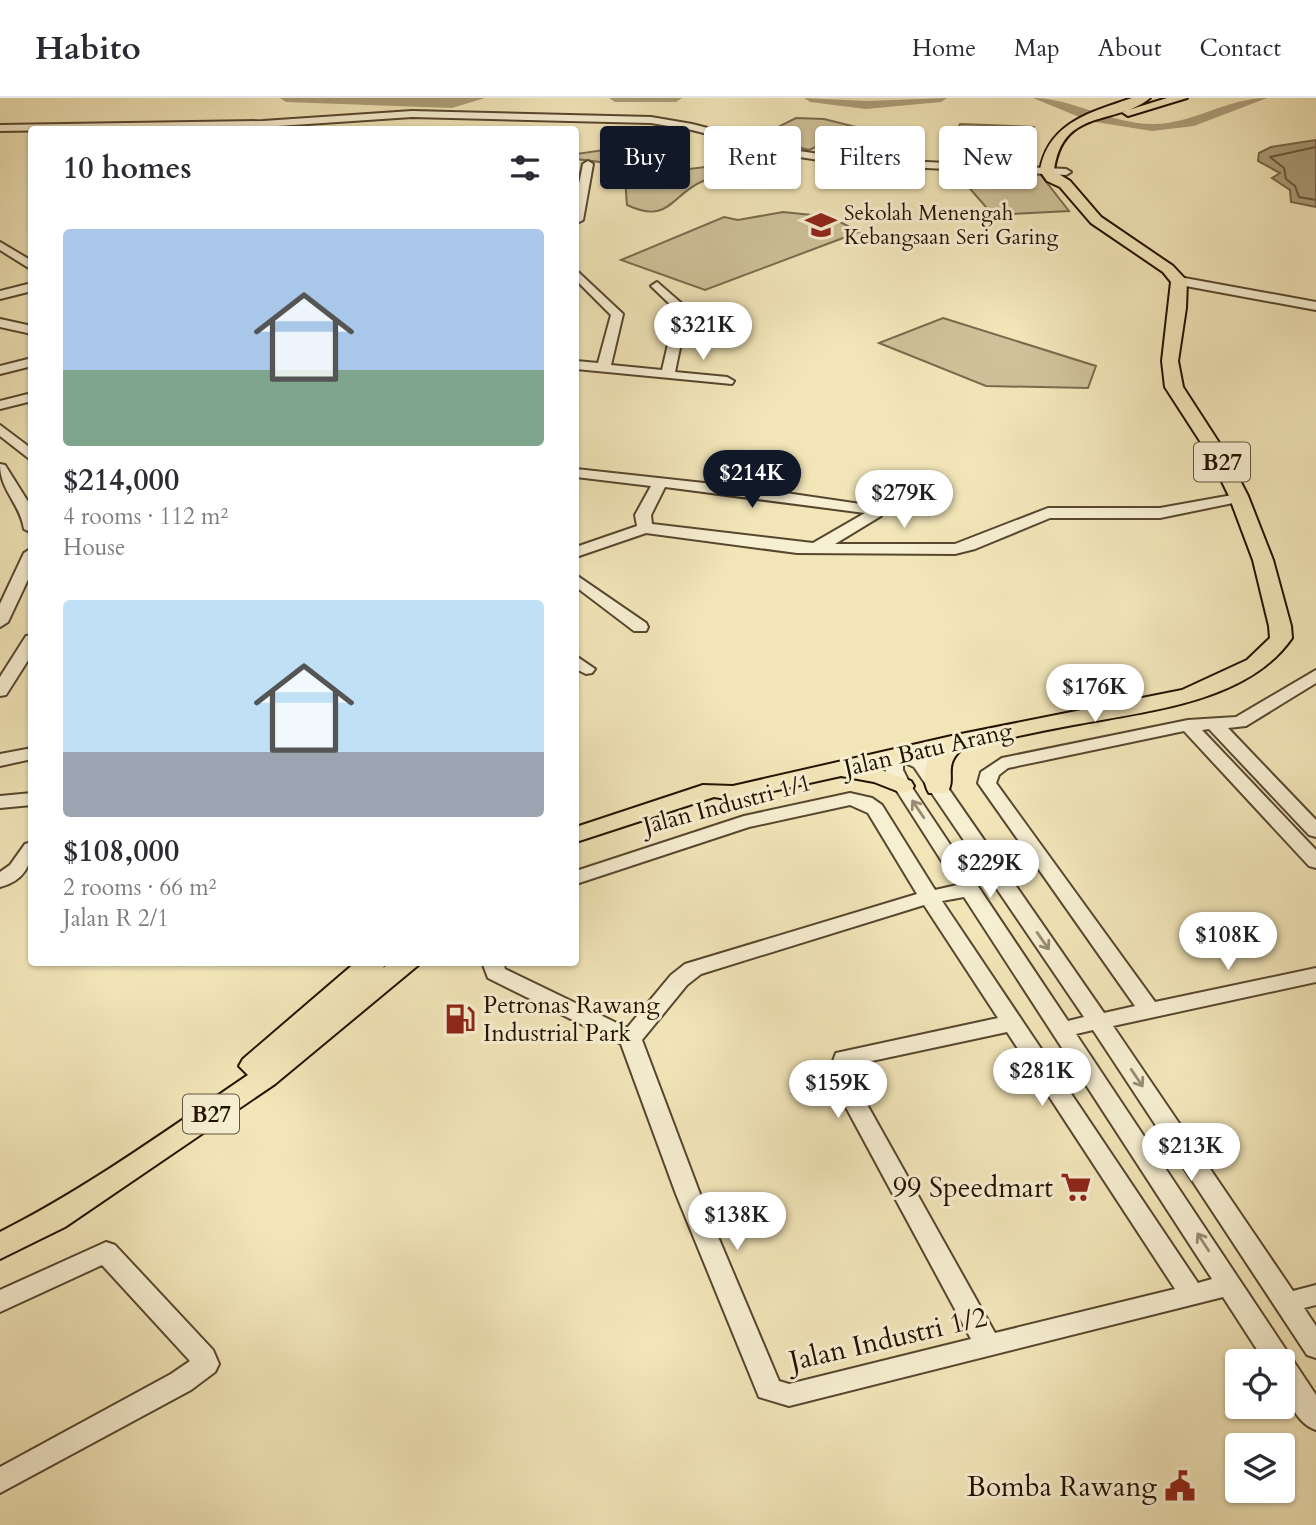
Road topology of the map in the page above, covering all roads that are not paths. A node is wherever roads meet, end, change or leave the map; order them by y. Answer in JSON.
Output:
{"nodes":[{"id":1,"x":1144,"y":98,"type":"edge"},
{"id":2,"x":1181,"y":98,"type":"edge"},
{"id":3,"x":1114,"y":113,"type":"junction"},
{"id":4,"x":390,"y":114,"type":"junction"},
{"id":5,"x":1091,"y":122,"type":"junction"},
{"id":6,"x":151,"y":126,"type":"edge"},
{"id":7,"x":382,"y":126,"type":"edge"},
{"id":8,"x":28,"y":129,"type":"edge"},
{"id":9,"x":3,"y":131,"type":"edge"},
{"id":10,"x":588,"y":164,"type":"dead end"},
{"id":11,"x":1047,"y":171,"type":"junction"},
{"id":12,"x":1065,"y":178,"type":"junction"},
{"id":13,"x":580,"y":188,"type":"edge"},
{"id":14,"x":0,"y":244,"type":"edge"},
{"id":15,"x":12,"y":252,"type":"junction"},
{"id":16,"x":0,"y":261,"type":"edge"},
{"id":17,"x":28,"y":264,"type":"edge"},
{"id":18,"x":579,"y":277,"type":"edge"},
{"id":19,"x":1179,"y":281,"type":"junction"},
{"id":20,"x":657,"y":286,"type":"dead end"},
{"id":21,"x":28,"y":288,"type":"edge"},
{"id":22,"x":0,"y":295,"type":"edge"},
{"id":23,"x":1316,"y":306,"type":"edge"},
{"id":24,"x":0,"y":323,"type":"edge"},
{"id":25,"x":28,"y":329,"type":"edge"},
{"id":26,"x":0,"y":334,"type":"edge"},
{"id":27,"x":28,"y":363,"type":"edge"},
{"id":28,"x":579,"y":365,"type":"edge"},
{"id":29,"x":604,"y":368,"type":"junction"},
{"id":30,"x":0,"y":370,"type":"edge"},
{"id":31,"x":668,"y":374,"type":"junction"},
{"id":32,"x":727,"y":381,"type":"dead end"},
{"id":33,"x":28,"y":398,"type":"edge"},
{"id":34,"x":1,"y":405,"type":"edge"},
{"id":35,"x":0,"y":429,"type":"edge"},
{"id":36,"x":28,"y":454,"type":"edge"},
{"id":37,"x":0,"y":468,"type":"edge"},
{"id":38,"x":579,"y":473,"type":"edge"},
{"id":39,"x":660,"y":482,"type":"junction"},
{"id":40,"x":1238,"y":498,"type":"junction"},
{"id":41,"x":28,"y":516,"type":"edge"},
{"id":42,"x":645,"y":528,"type":"junction"},
{"id":43,"x":818,"y":547,"type":"junction"},
{"id":44,"x":579,"y":551,"type":"edge"},
{"id":45,"x":28,"y":562,"type":"edge"},
{"id":46,"x":579,"y":582,"type":"edge"},
{"id":47,"x":0,"y":622,"type":"edge"},
{"id":48,"x":640,"y":627,"type":"dead end"},
{"id":49,"x":28,"y":646,"type":"edge"},
{"id":50,"x":1316,"y":675,"type":"edge"},
{"id":51,"x":0,"y":691,"type":"edge"},
{"id":52,"x":1139,"y":705,"type":"junction"},
{"id":53,"x":1214,"y":724,"type":"junction"},
{"id":54,"x":1188,"y":725,"type":"junction"},
{"id":55,"x":916,"y":737,"type":"junction"},
{"id":56,"x":956,"y":742,"type":"junction"},
{"id":57,"x":860,"y":748,"type":"junction"},
{"id":58,"x":28,"y":753,"type":"edge"},
{"id":59,"x":899,"y":754,"type":"junction"},
{"id":60,"x":1,"y":756,"type":"edge"},
{"id":61,"x":831,"y":771,"type":"junction"},
{"id":62,"x":902,"y":786,"type":"junction"},
{"id":63,"x":938,"y":788,"type":"junction"},
{"id":64,"x":712,"y":790,"type":"junction"},
{"id":65,"x":28,"y":799,"type":"edge"},
{"id":66,"x":0,"y":802,"type":"edge"},
{"id":67,"x":1316,"y":831,"type":"edge"},
{"id":68,"x":579,"y":834,"type":"edge"},
{"id":69,"x":28,"y":854,"type":"edge"},
{"id":70,"x":1316,"y":862,"type":"edge"},
{"id":71,"x":579,"y":877,"type":"edge"},
{"id":72,"x":0,"y":881,"type":"edge"},
{"id":73,"x":971,"y":888,"type":"junction"},
{"id":74,"x":929,"y":897,"type":"junction"},
{"id":75,"x":369,"y":966,"type":"edge"},
{"id":76,"x":404,"y":966,"type":"edge"},
{"id":77,"x":493,"y":966,"type":"edge"},
{"id":78,"x":1316,"y":975,"type":"edge"},
{"id":79,"x":1150,"y":1011,"type":"junction"},
{"id":80,"x":1099,"y":1022,"type":"junction"},
{"id":81,"x":1012,"y":1023,"type":"junction"},
{"id":82,"x":1064,"y":1029,"type":"junction"},
{"id":83,"x":630,"y":1039,"type":"junction"},
{"id":84,"x":0,"y":1235,"type":"edge"},
{"id":85,"x":0,"y":1247,"type":"edge"},
{"id":86,"x":1230,"y":1285,"type":"junction"},
{"id":87,"x":1192,"y":1294,"type":"junction"},
{"id":88,"x":1316,"y":1295,"type":"edge"},
{"id":89,"x":0,"y":1302,"type":"edge"},
{"id":90,"x":1287,"y":1303,"type":"junction"},
{"id":91,"x":988,"y":1345,"type":"junction"},
{"id":92,"x":1316,"y":1347,"type":"edge"},
{"id":93,"x":1272,"y":1349,"type":"edge"},
{"id":94,"x":1295,"y":1385,"type":"edge"},
{"id":95,"x":1316,"y":1418,"type":"edge"},
{"id":96,"x":0,"y":1481,"type":"edge"}],
"edges":[{"from":1,"to":3,"type":"main road"},
{"from":2,"to":3,"type":"main road"},
{"from":3,"to":5,"type":"main road"},
{"from":4,"to":6,"type":"street"},
{"from":4,"to":7,"type":"street"},
{"from":4,"to":11,"type":"street"},
{"from":5,"to":11,"type":"main road"},
{"from":5,"to":12,"type":"main road"},
{"from":8,"to":9,"type":"street"},
{"from":10,"to":13,"type":"street"},
{"from":11,"to":12,"type":"main road"},
{"from":12,"to":19,"type":"main road"},
{"from":14,"to":15,"type":"street"},
{"from":15,"to":16,"type":"street"},
{"from":15,"to":17,"type":"street"},
{"from":18,"to":29,"type":"street"},
{"from":19,"to":23,"type":"street"},
{"from":19,"to":40,"type":"main road","name":"Jalan Batu Arang","number":"B27"},
{"from":20,"to":31,"type":"street"},
{"from":21,"to":22,"type":"street"},
{"from":24,"to":25,"type":"street"},
{"from":25,"to":26,"type":"street"},
{"from":27,"to":30,"type":"street"},
{"from":28,"to":29,"type":"street"},
{"from":29,"to":31,"type":"street"},
{"from":31,"to":32,"type":"street"},
{"from":33,"to":34,"type":"street"},
{"from":35,"to":36,"type":"street"},
{"from":37,"to":41,"type":"street"},
{"from":38,"to":39,"type":"street"},
{"from":39,"to":42,"type":"street"},
{"from":39,"to":43,"type":"street"},
{"from":40,"to":43,"type":"street"},
{"from":40,"to":52,"type":"main road","name":"Jalan Batu Arang","number":"B27"},
{"from":42,"to":43,"type":"street"},
{"from":42,"to":44,"type":"street"},
{"from":45,"to":47,"type":"street"},
{"from":46,"to":48,"type":"street"},
{"from":49,"to":51,"type":"street"},
{"from":50,"to":53,"type":"street"},
{"from":52,"to":55,"type":"main road"},
{"from":52,"to":56,"type":"main road","name":"Jalan Batu Arang","number":"B27"},
{"from":53,"to":54,"type":"street"},
{"from":53,"to":67,"type":"street"},
{"from":54,"to":70,"type":"street"},
{"from":54,"to":79,"type":"street"},
{"from":55,"to":57,"type":"main road"},
{"from":55,"to":59,"type":"main road"},
{"from":56,"to":59,"type":"main road","name":"Jalan Batu Arang","number":"B27"},
{"from":56,"to":63,"type":"main road"},
{"from":57,"to":59,"type":"main road"},
{"from":57,"to":64,"type":"main road"},
{"from":58,"to":60,"type":"street"},
{"from":59,"to":61,"type":"main road","name":"Jalan Batu Arang","number":"B27"},
{"from":59,"to":62,"type":"street"},
{"from":59,"to":63,"type":"street"},
{"from":61,"to":62,"type":"main road"},
{"from":61,"to":64,"type":"main road","name":"Jalan Batu Arang","number":"B27"},
{"from":73,"to":62,"type":"street","one_way":true},
{"from":63,"to":80,"type":"street","one_way":true},
{"from":64,"to":68,"type":"main road","name":"Jalan Batu Arang","number":"B27"},
{"from":65,"to":66,"type":"street"},
{"from":69,"to":72,"type":"street"},
{"from":71,"to":74,"type":"street","name":"Jalan Industri 1/1"},
{"from":73,"to":74,"type":"street"},
{"from":73,"to":82,"type":"street"},
{"from":74,"to":81,"type":"street","name":"Jalan Industri 1/1"},
{"from":74,"to":83,"type":"street"},
{"from":75,"to":84,"type":"main road","number":"B27"},
{"from":76,"to":85,"type":"main road","number":"B27"},
{"from":77,"to":83,"type":"street"},
{"from":78,"to":79,"type":"street"},
{"from":79,"to":80,"type":"street"},
{"from":80,"to":82,"type":"street"},
{"from":80,"to":90,"type":"street","one_way":true},
{"from":81,"to":87,"type":"street","name":"Jalan Industri 1/1"},
{"from":81,"to":91,"type":"street"},
{"from":86,"to":82,"type":"street","one_way":true},
{"from":83,"to":91,"type":"street","name":"Jalan Industri 1/2"},
{"from":86,"to":87,"type":"street","name":"Jalan Industri 1/2"},
{"from":86,"to":93,"type":"street"},
{"from":87,"to":91,"type":"street","name":"Jalan Industri 1/2"},
{"from":88,"to":90,"type":"street"},
{"from":89,"to":96,"type":"street"},
{"from":90,"to":92,"type":"street"},
{"from":94,"to":95,"type":"street"}]}
